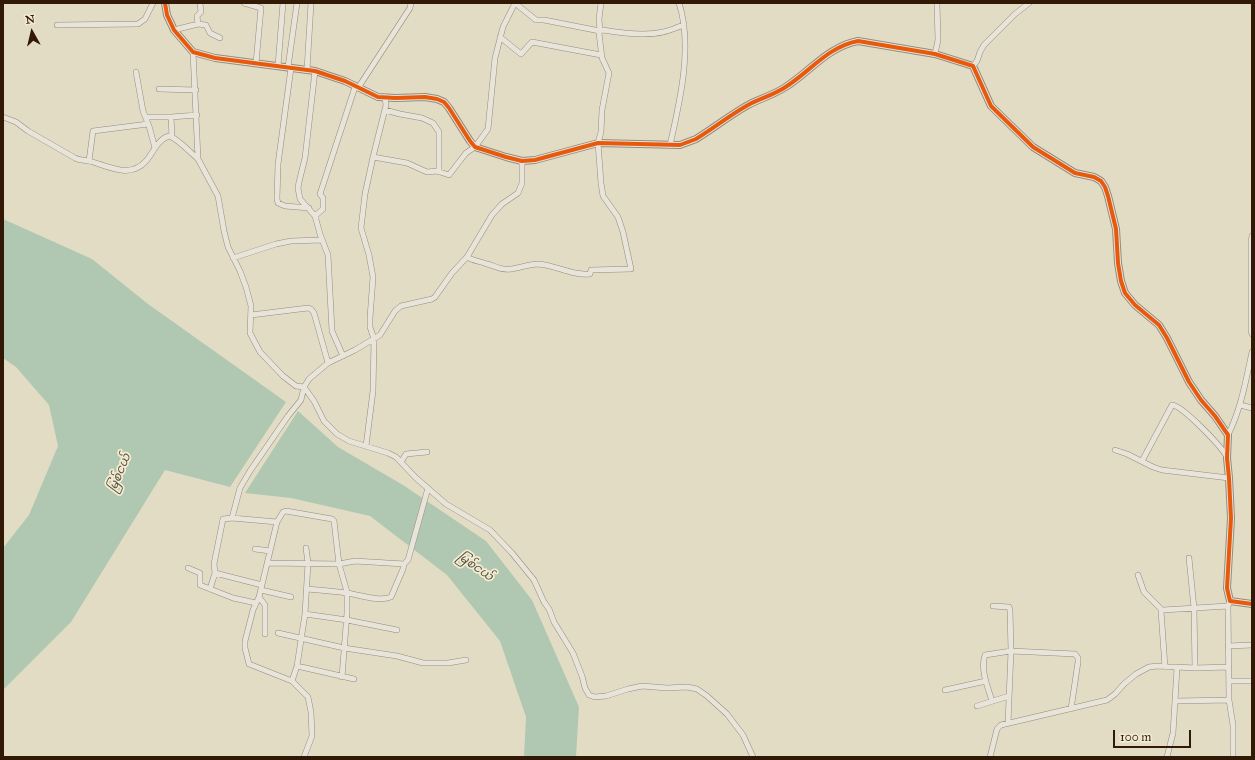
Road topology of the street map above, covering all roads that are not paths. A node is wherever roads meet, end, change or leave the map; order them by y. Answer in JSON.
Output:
{"nodes":[{"id":1,"x":153,"y":3,"type":"edge"},
{"id":2,"x":165,"y":3,"type":"edge"},
{"id":3,"x":200,"y":3,"type":"edge"},
{"id":4,"x":244,"y":3,"type":"edge"},
{"id":5,"x":283,"y":3,"type":"edge"},
{"id":6,"x":297,"y":3,"type":"edge"},
{"id":7,"x":311,"y":3,"type":"edge"},
{"id":8,"x":411,"y":3,"type":"edge"},
{"id":9,"x":515,"y":3,"type":"edge"},
{"id":10,"x":601,"y":3,"type":"edge"},
{"id":11,"x":679,"y":3,"type":"edge"},
{"id":12,"x":937,"y":3,"type":"edge"},
{"id":13,"x":1029,"y":3,"type":"edge"},
{"id":14,"x":261,"y":6,"type":"edge"},
{"id":15,"x":198,"y":24,"type":"junction"},
{"id":16,"x":57,"y":25,"type":"dead end"},
{"id":17,"x":684,"y":25,"type":"junction"},
{"id":18,"x":174,"y":30,"type":"junction"},
{"id":19,"x":600,"y":31,"type":"junction"},
{"id":20,"x":500,"y":37,"type":"junction"},
{"id":21,"x":220,"y":38,"type":"dead end"},
{"id":22,"x":193,"y":52,"type":"junction"},
{"id":23,"x":935,"y":54,"type":"junction"},
{"id":24,"x":601,"y":55,"type":"junction"},
{"id":25,"x":256,"y":63,"type":"junction"},
{"id":26,"x":278,"y":66,"type":"junction"},
{"id":27,"x":973,"y":66,"type":"junction"},
{"id":28,"x":289,"y":67,"type":"junction"},
{"id":29,"x":306,"y":70,"type":"junction"},
{"id":30,"x":315,"y":71,"type":"junction"},
{"id":31,"x":136,"y":72,"type":"dead end"},
{"id":32,"x":357,"y":87,"type":"junction"},
{"id":33,"x":159,"y":89,"type":"dead end"},
{"id":34,"x":196,"y":90,"type":"junction"},
{"id":35,"x":386,"y":97,"type":"junction"},
{"id":36,"x":385,"y":110,"type":"junction"},
{"id":37,"x":197,"y":115,"type":"junction"},
{"id":38,"x":171,"y":116,"type":"junction"},
{"id":39,"x":3,"y":117,"type":"edge"},
{"id":40,"x":146,"y":117,"type":"junction"},
{"id":41,"x":148,"y":124,"type":"junction"},
{"id":42,"x":172,"y":137,"type":"junction"},
{"id":43,"x":598,"y":143,"type":"junction"},
{"id":44,"x":670,"y":145,"type":"junction"},
{"id":45,"x":476,"y":147,"type":"junction"},
{"id":46,"x":155,"y":148,"type":"junction"},
{"id":47,"x":373,"y":158,"type":"junction"},
{"id":48,"x":198,"y":159,"type":"junction"},
{"id":49,"x":522,"y":161,"type":"junction"},
{"id":50,"x":89,"y":162,"type":"junction"},
{"id":51,"x":438,"y":172,"type":"junction"},
{"id":52,"x":309,"y":208,"type":"junction"},
{"id":53,"x":315,"y":216,"type":"junction"},
{"id":54,"x":1252,"y":236,"type":"edge"},
{"id":55,"x":322,"y":240,"type":"junction"},
{"id":56,"x":467,"y":257,"type":"junction"},
{"id":57,"x":233,"y":258,"type":"junction"},
{"id":58,"x":251,"y":315,"type":"junction"},
{"id":59,"x":1252,"y":334,"type":"edge"},
{"id":60,"x":374,"y":339,"type":"junction"},
{"id":61,"x":1252,"y":352,"type":"edge"},
{"id":62,"x":343,"y":356,"type":"junction"},
{"id":63,"x":328,"y":363,"type":"junction"},
{"id":64,"x":304,"y":387,"type":"junction"},
{"id":65,"x":1240,"y":405,"type":"junction"},
{"id":66,"x":1252,"y":408,"type":"edge"},
{"id":67,"x":1228,"y":435,"type":"junction"},
{"id":68,"x":366,"y":446,"type":"junction"},
{"id":69,"x":1115,"y":450,"type":"dead end"},
{"id":70,"x":427,"y":452,"type":"dead end"},
{"id":71,"x":1227,"y":458,"type":"junction"},
{"id":72,"x":1142,"y":461,"type":"junction"},
{"id":73,"x":401,"y":462,"type":"junction"},
{"id":74,"x":1229,"y":478,"type":"junction"},
{"id":75,"x":428,"y":488,"type":"junction"},
{"id":76,"x":232,"y":518,"type":"junction"},
{"id":77,"x":277,"y":522,"type":"junction"},
{"id":78,"x":306,"y":548,"type":"dead end"},
{"id":79,"x":255,"y":549,"type":"dead end"},
{"id":80,"x":270,"y":551,"type":"junction"},
{"id":81,"x":1189,"y":558,"type":"dead end"},
{"id":82,"x":268,"y":563,"type":"junction"},
{"id":83,"x":308,"y":563,"type":"junction"},
{"id":84,"x":339,"y":564,"type":"junction"},
{"id":85,"x":404,"y":564,"type":"junction"},
{"id":86,"x":188,"y":568,"type":"dead end"},
{"id":87,"x":215,"y":573,"type":"junction"},
{"id":88,"x":1138,"y":575,"type":"dead end"},
{"id":89,"x":262,"y":588,"type":"junction"},
{"id":90,"x":210,"y":589,"type":"junction"},
{"id":91,"x":307,"y":589,"type":"junction"},
{"id":92,"x":347,"y":592,"type":"junction"},
{"id":93,"x":259,"y":597,"type":"junction"},
{"id":94,"x":290,"y":597,"type":"dead end"},
{"id":95,"x":256,"y":603,"type":"junction"},
{"id":96,"x":1229,"y":603,"type":"junction"},
{"id":97,"x":1252,"y":604,"type":"edge"},
{"id":98,"x":993,"y":606,"type":"dead end"},
{"id":99,"x":1194,"y":608,"type":"junction"},
{"id":100,"x":1162,"y":610,"type":"junction"},
{"id":101,"x":304,"y":614,"type":"junction"},
{"id":102,"x":346,"y":620,"type":"junction"},
{"id":103,"x":397,"y":630,"type":"dead end"},
{"id":104,"x":278,"y":633,"type":"dead end"},
{"id":105,"x":265,"y":634,"type":"dead end"},
{"id":106,"x":301,"y":639,"type":"junction"},
{"id":107,"x":1252,"y":645,"type":"edge"},
{"id":108,"x":1228,"y":646,"type":"junction"},
{"id":109,"x":344,"y":648,"type":"junction"},
{"id":110,"x":1011,"y":651,"type":"junction"},
{"id":111,"x":466,"y":660,"type":"dead end"},
{"id":112,"x":297,"y":666,"type":"junction"},
{"id":113,"x":1165,"y":667,"type":"junction"},
{"id":114,"x":1229,"y":667,"type":"junction"},
{"id":115,"x":1177,"y":668,"type":"junction"},
{"id":116,"x":1195,"y":668,"type":"junction"},
{"id":117,"x":342,"y":677,"type":"junction"},
{"id":118,"x":354,"y":680,"type":"dead end"},
{"id":119,"x":292,"y":681,"type":"junction"},
{"id":120,"x":986,"y":681,"type":"junction"},
{"id":121,"x":1230,"y":681,"type":"junction"},
{"id":122,"x":1252,"y":681,"type":"edge"},
{"id":123,"x":945,"y":690,"type":"dead end"},
{"id":124,"x":1009,"y":696,"type":"junction"},
{"id":125,"x":1229,"y":700,"type":"junction"},
{"id":126,"x":992,"y":701,"type":"junction"},
{"id":127,"x":1176,"y":701,"type":"junction"},
{"id":128,"x":977,"y":706,"type":"dead end"},
{"id":129,"x":1071,"y":709,"type":"junction"},
{"id":130,"x":1008,"y":723,"type":"junction"},
{"id":131,"x":304,"y":757,"type":"edge"},
{"id":132,"x":752,"y":757,"type":"edge"},
{"id":133,"x":990,"y":757,"type":"edge"},
{"id":134,"x":1167,"y":757,"type":"edge"},
{"id":135,"x":1233,"y":757,"type":"edge"}],
"edges":[{"from":1,"to":16,"type":"street"},
{"from":2,"to":18,"type":"street"},
{"from":3,"to":15,"type":"street"},
{"from":4,"to":14,"type":"street"},
{"from":5,"to":26,"type":"street"},
{"from":6,"to":28,"type":"street"},
{"from":7,"to":29,"type":"street"},
{"from":8,"to":32,"type":"street"},
{"from":9,"to":19,"type":"street"},
{"from":9,"to":20,"type":"street"},
{"from":10,"to":19,"type":"street"},
{"from":11,"to":17,"type":"street"},
{"from":12,"to":23,"type":"street"},
{"from":13,"to":27,"type":"street"},
{"from":14,"to":25,"type":"street"},
{"from":15,"to":18,"type":"street"},
{"from":15,"to":21,"type":"street"},
{"from":17,"to":19,"type":"street"},
{"from":17,"to":44,"type":"street"},
{"from":18,"to":22,"type":"street"},
{"from":19,"to":24,"type":"street"},
{"from":20,"to":24,"type":"street"},
{"from":20,"to":45,"type":"street"},
{"from":22,"to":25,"type":"street"},
{"from":22,"to":34,"type":"street"},
{"from":23,"to":27,"type":"street"},
{"from":23,"to":44,"type":"street"},
{"from":24,"to":43,"type":"street"},
{"from":25,"to":26,"type":"street"},
{"from":26,"to":28,"type":"street"},
{"from":27,"to":67,"type":"street"},
{"from":28,"to":29,"type":"street"},
{"from":28,"to":52,"type":"street"},
{"from":29,"to":30,"type":"street"},
{"from":30,"to":32,"type":"street"},
{"from":30,"to":52,"type":"street"},
{"from":31,"to":40,"type":"street"},
{"from":32,"to":35,"type":"street"},
{"from":32,"to":53,"type":"street"},
{"from":33,"to":34,"type":"street"},
{"from":34,"to":37,"type":"street"},
{"from":35,"to":36,"type":"street"},
{"from":35,"to":45,"type":"street"},
{"from":36,"to":47,"type":"street"},
{"from":36,"to":51,"type":"street"},
{"from":37,"to":38,"type":"street"},
{"from":37,"to":48,"type":"street"},
{"from":38,"to":40,"type":"street"},
{"from":38,"to":42,"type":"street"},
{"from":39,"to":50,"type":"street"},
{"from":40,"to":41,"type":"street"},
{"from":41,"to":46,"type":"street"},
{"from":41,"to":50,"type":"street"},
{"from":42,"to":46,"type":"street"},
{"from":42,"to":48,"type":"street"},
{"from":43,"to":44,"type":"street"},
{"from":43,"to":49,"type":"street"},
{"from":43,"to":56,"type":"street"},
{"from":45,"to":49,"type":"street"},
{"from":45,"to":51,"type":"street"},
{"from":46,"to":50,"type":"street"},
{"from":47,"to":51,"type":"street"},
{"from":47,"to":60,"type":"street"},
{"from":48,"to":57,"type":"street"},
{"from":49,"to":56,"type":"street"},
{"from":52,"to":53,"type":"street"},
{"from":53,"to":55,"type":"street"},
{"from":54,"to":59,"type":"street"},
{"from":55,"to":57,"type":"street"},
{"from":55,"to":62,"type":"street"},
{"from":56,"to":60,"type":"street"},
{"from":57,"to":58,"type":"street"},
{"from":58,"to":63,"type":"street"},
{"from":58,"to":64,"type":"street"},
{"from":60,"to":62,"type":"street"},
{"from":60,"to":68,"type":"street"},
{"from":61,"to":65,"type":"street"},
{"from":62,"to":63,"type":"street"},
{"from":63,"to":64,"type":"street"},
{"from":64,"to":68,"type":"street"},
{"from":64,"to":76,"type":"street"},
{"from":65,"to":66,"type":"street"},
{"from":65,"to":67,"type":"street"},
{"from":67,"to":71,"type":"street"},
{"from":68,"to":73,"type":"street"},
{"from":69,"to":72,"type":"street"},
{"from":70,"to":73,"type":"street"},
{"from":71,"to":72,"type":"street"},
{"from":71,"to":74,"type":"street"},
{"from":72,"to":74,"type":"street"},
{"from":73,"to":75,"type":"street"},
{"from":74,"to":96,"type":"street"},
{"from":75,"to":85,"type":"street"},
{"from":75,"to":132,"type":"street"},
{"from":76,"to":77,"type":"street"},
{"from":76,"to":87,"type":"street"},
{"from":77,"to":80,"type":"street"},
{"from":77,"to":84,"type":"street"},
{"from":78,"to":83,"type":"street"},
{"from":79,"to":80,"type":"street"},
{"from":80,"to":82,"type":"street"},
{"from":81,"to":99,"type":"street"},
{"from":82,"to":83,"type":"street"},
{"from":82,"to":89,"type":"street"},
{"from":83,"to":84,"type":"street"},
{"from":83,"to":91,"type":"street"},
{"from":84,"to":85,"type":"street"},
{"from":84,"to":92,"type":"street"},
{"from":85,"to":92,"type":"street"},
{"from":86,"to":90,"type":"street"},
{"from":87,"to":89,"type":"street"},
{"from":87,"to":90,"type":"street"},
{"from":88,"to":100,"type":"street"},
{"from":89,"to":93,"type":"street"},
{"from":89,"to":94,"type":"street"},
{"from":90,"to":95,"type":"street"},
{"from":91,"to":92,"type":"street"},
{"from":91,"to":101,"type":"street"},
{"from":92,"to":102,"type":"street"},
{"from":93,"to":95,"type":"street"},
{"from":93,"to":105,"type":"street"},
{"from":95,"to":119,"type":"street"},
{"from":96,"to":97,"type":"street"},
{"from":96,"to":99,"type":"street"},
{"from":96,"to":108,"type":"street"},
{"from":98,"to":110,"type":"street"},
{"from":99,"to":100,"type":"street"},
{"from":99,"to":116,"type":"street"},
{"from":100,"to":113,"type":"street"},
{"from":101,"to":102,"type":"street"},
{"from":101,"to":106,"type":"street"},
{"from":102,"to":103,"type":"street"},
{"from":102,"to":109,"type":"street"},
{"from":104,"to":106,"type":"street"},
{"from":106,"to":109,"type":"street"},
{"from":106,"to":112,"type":"street"},
{"from":107,"to":108,"type":"street"},
{"from":108,"to":114,"type":"street"},
{"from":109,"to":111,"type":"street"},
{"from":109,"to":117,"type":"street"},
{"from":110,"to":120,"type":"street"},
{"from":110,"to":124,"type":"street"},
{"from":110,"to":129,"type":"street"},
{"from":112,"to":117,"type":"street"},
{"from":112,"to":119,"type":"street"},
{"from":113,"to":115,"type":"street"},
{"from":113,"to":129,"type":"street"},
{"from":114,"to":116,"type":"street"},
{"from":114,"to":121,"type":"street"},
{"from":115,"to":116,"type":"street"},
{"from":115,"to":127,"type":"street"},
{"from":117,"to":118,"type":"street"},
{"from":119,"to":131,"type":"street"},
{"from":120,"to":123,"type":"street"},
{"from":120,"to":126,"type":"street"},
{"from":121,"to":122,"type":"street"},
{"from":121,"to":125,"type":"street"},
{"from":124,"to":126,"type":"street"},
{"from":124,"to":130,"type":"street"},
{"from":125,"to":127,"type":"street"},
{"from":125,"to":135,"type":"street"},
{"from":126,"to":128,"type":"street"},
{"from":127,"to":134,"type":"street"},
{"from":129,"to":130,"type":"street"},
{"from":130,"to":133,"type":"street"}]}
